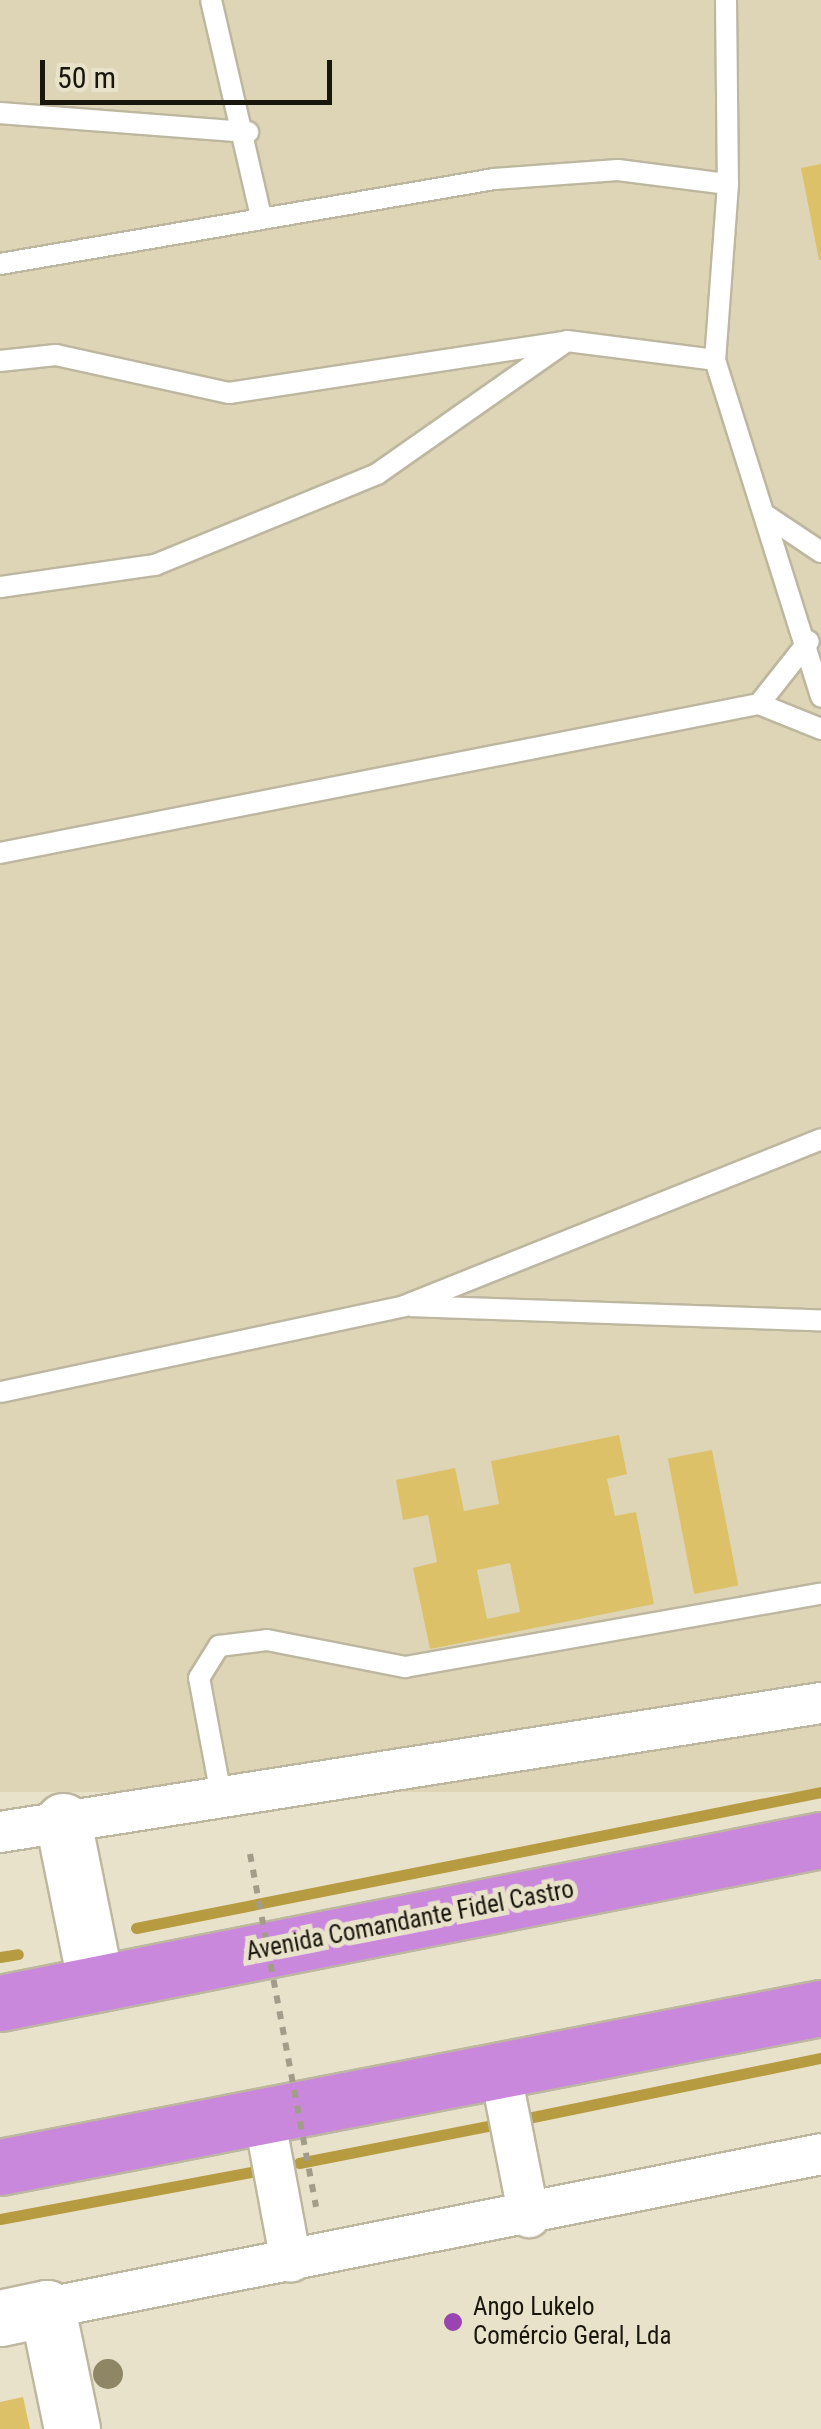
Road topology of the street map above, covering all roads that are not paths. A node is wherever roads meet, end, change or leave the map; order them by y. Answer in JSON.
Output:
{"nodes":[{"id":1,"x":211,"y":0,"type":"edge"},
{"id":2,"x":726,"y":0,"type":"edge"},
{"id":3,"x":0,"y":112,"type":"edge"},
{"id":4,"x":248,"y":132,"type":"junction"},
{"id":5,"x":728,"y":184,"type":"junction"},
{"id":6,"x":261,"y":216,"type":"junction"},
{"id":7,"x":0,"y":264,"type":"edge"},
{"id":8,"x":567,"y":341,"type":"junction"},
{"id":9,"x":716,"y":360,"type":"junction"},
{"id":10,"x":0,"y":361,"type":"edge"},
{"id":11,"x":767,"y":516,"type":"junction"},
{"id":12,"x":821,"y":552,"type":"edge"},
{"id":13,"x":0,"y":588,"type":"edge"},
{"id":14,"x":809,"y":641,"type":"junction"},
{"id":15,"x":821,"y":697,"type":"edge"},
{"id":16,"x":758,"y":704,"type":"junction"},
{"id":17,"x":821,"y":729,"type":"edge"},
{"id":18,"x":0,"y":853,"type":"edge"},
{"id":19,"x":821,"y":1140,"type":"edge"},
{"id":20,"x":404,"y":1306,"type":"junction"},
{"id":21,"x":821,"y":1320,"type":"edge"},
{"id":22,"x":1,"y":1392,"type":"edge"},
{"id":23,"x":821,"y":1594,"type":"edge"},
{"id":24,"x":821,"y":1703,"type":"edge"},
{"id":25,"x":221,"y":1796,"type":"junction"},
{"id":26,"x":63,"y":1821,"type":"junction"},
{"id":27,"x":0,"y":1832,"type":"edge"},
{"id":28,"x":821,"y":1840,"type":"edge"},
{"id":29,"x":96,"y":1984,"type":"junction"},
{"id":30,"x":0,"y":2003,"type":"edge"},
{"id":31,"x":821,"y":2008,"type":"edge"},
{"id":32,"x":500,"y":2070,"type":"junction"},
{"id":33,"x":264,"y":2116,"type":"junction"},
{"id":34,"x":821,"y":2154,"type":"edge"},
{"id":35,"x":0,"y":2167,"type":"edge"},
{"id":36,"x":529,"y":2217,"type":"junction"},
{"id":37,"x":290,"y":2262,"type":"junction"},
{"id":38,"x":23,"y":2313,"type":"edge"},
{"id":39,"x":72,"y":2429,"type":"edge"}],
"edges":[{"from":1,"to":4,"type":"lane"},
{"from":2,"to":5,"type":"lane"},
{"from":3,"to":4,"type":"lane"},
{"from":4,"to":6,"type":"lane"},
{"from":5,"to":6,"type":"lane"},
{"from":5,"to":9,"type":"lane"},
{"from":6,"to":7,"type":"lane"},
{"from":8,"to":9,"type":"lane"},
{"from":8,"to":10,"type":"lane"},
{"from":8,"to":13,"type":"lane"},
{"from":9,"to":11,"type":"lane"},
{"from":11,"to":12,"type":"lane"},
{"from":11,"to":14,"type":"lane"},
{"from":14,"to":15,"type":"lane"},
{"from":14,"to":16,"type":"lane"},
{"from":16,"to":17,"type":"lane"},
{"from":16,"to":18,"type":"lane"},
{"from":19,"to":20,"type":"lane"},
{"from":20,"to":21,"type":"lane"},
{"from":20,"to":22,"type":"lane"},
{"from":23,"to":25,"type":"lane"},
{"from":24,"to":25,"type":"street"},
{"from":25,"to":26,"type":"street"},
{"from":26,"to":27,"type":"street"},
{"from":26,"to":29,"type":"street"},
{"from":28,"to":29,"type":"highway","name":"Avenida Comandante Fidel Castro"},
{"from":29,"to":30,"type":"highway","name":"Avenida Comandante Fidel Castro"},
{"from":31,"to":32,"type":"highway"},
{"from":32,"to":33,"type":"highway"},
{"from":32,"to":36,"type":"street"},
{"from":33,"to":35,"type":"highway"},
{"from":33,"to":37,"type":"street"},
{"from":34,"to":36,"type":"street"},
{"from":36,"to":37,"type":"street"},
{"from":37,"to":38,"type":"street"},
{"from":38,"to":39,"type":"street"}]}
